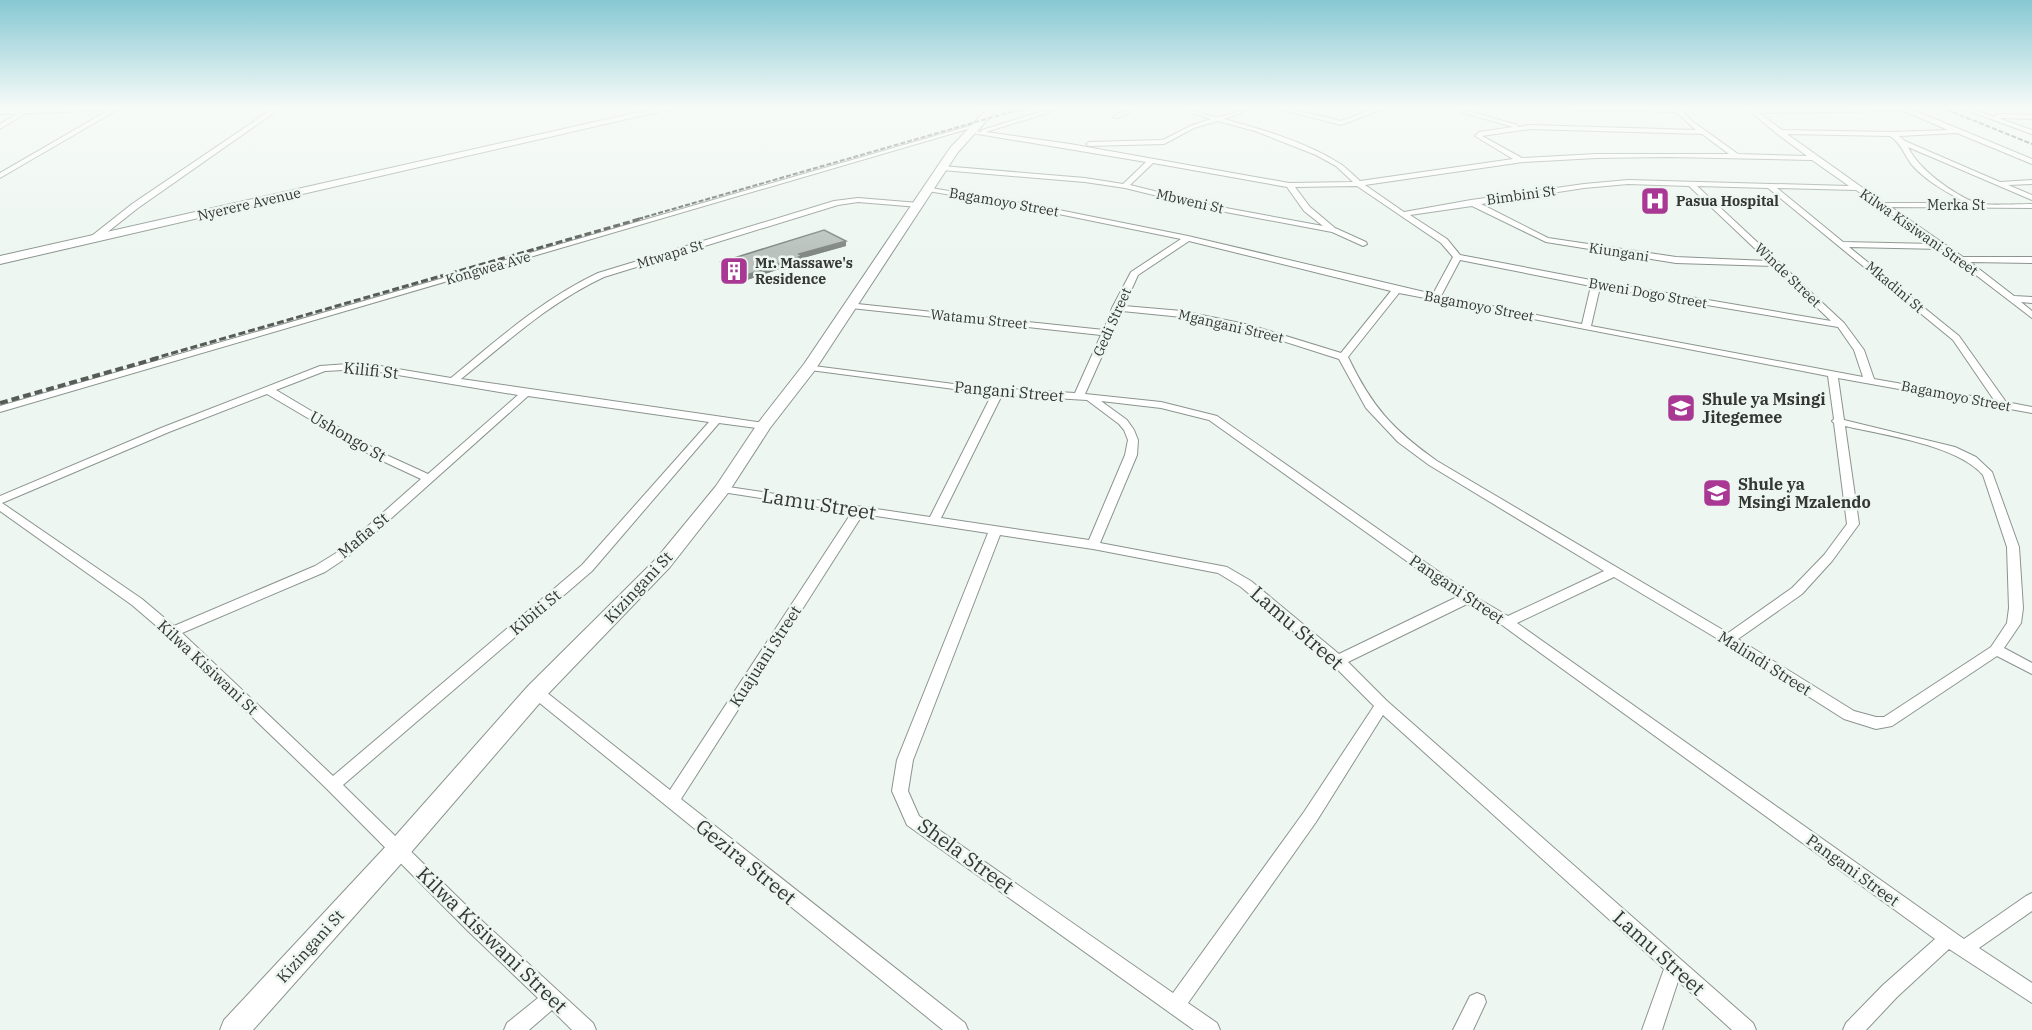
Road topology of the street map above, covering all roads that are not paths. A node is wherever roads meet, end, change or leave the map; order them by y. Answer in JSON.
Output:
{"nodes":[{"id":1,"x":37,"y":155,"type":"edge"},
{"id":2,"x":209,"y":155,"type":"edge"},
{"id":3,"x":464,"y":155,"type":"edge"},
{"id":4,"x":887,"y":155,"type":"edge"},
{"id":5,"x":953,"y":155,"type":"edge"},
{"id":6,"x":1119,"y":155,"type":"edge"},
{"id":7,"x":1320,"y":155,"type":"edge"},
{"id":8,"x":1511,"y":155,"type":"edge"},
{"id":9,"x":1611,"y":155,"type":"edge"},
{"id":10,"x":1620,"y":155,"type":"edge"},
{"id":11,"x":1810,"y":155,"type":"edge"},
{"id":12,"x":1907,"y":155,"type":"edge"},
{"id":13,"x":1933,"y":155,"type":"edge"},
{"id":14,"x":2016,"y":155,"type":"edge"},
{"id":15,"x":1736,"y":156,"type":"joint"},
{"id":16,"x":1814,"y":158,"type":"junction"},
{"id":17,"x":1520,"y":160,"type":"junction"},
{"id":18,"x":1151,"y":161,"type":"junction"},
{"id":19,"x":2032,"y":162,"type":"edge"},
{"id":20,"x":942,"y":168,"type":"junction"},
{"id":21,"x":0,"y":176,"type":"edge"},
{"id":22,"x":2032,"y":182,"type":"edge"},
{"id":23,"x":1690,"y":183,"type":"junction"},
{"id":24,"x":1999,"y":183,"type":"junction"},
{"id":25,"x":1289,"y":185,"type":"junction"},
{"id":26,"x":1359,"y":185,"type":"junction"},
{"id":27,"x":1769,"y":185,"type":"junction"},
{"id":28,"x":1125,"y":186,"type":"junction"},
{"id":29,"x":1856,"y":188,"type":"junction"},
{"id":30,"x":924,"y":197,"type":"junction"},
{"id":31,"x":2032,"y":198,"type":"edge"},
{"id":32,"x":1471,"y":202,"type":"junction"},
{"id":33,"x":1880,"y":205,"type":"junction"},
{"id":34,"x":1974,"y":205,"type":"junction"},
{"id":35,"x":2032,"y":206,"type":"edge"},
{"id":36,"x":1402,"y":214,"type":"junction"},
{"id":37,"x":1334,"y":230,"type":"junction"},
{"id":38,"x":1188,"y":238,"type":"junction"},
{"id":39,"x":92,"y":240,"type":"junction"},
{"id":40,"x":1363,"y":244,"type":"dead end"},
{"id":41,"x":1842,"y":244,"type":"junction"},
{"id":42,"x":1944,"y":247,"type":"junction"},
{"id":43,"x":1457,"y":257,"type":"junction"},
{"id":44,"x":1961,"y":259,"type":"junction"},
{"id":45,"x":0,"y":260,"type":"edge"},
{"id":46,"x":2032,"y":260,"type":"edge"},
{"id":47,"x":1777,"y":264,"type":"junction"},
{"id":48,"x":1596,"y":284,"type":"junction"},
{"id":49,"x":1397,"y":290,"type":"junction"},
{"id":50,"x":1435,"y":298,"type":"junction"},
{"id":51,"x":2010,"y":299,"type":"junction"},
{"id":52,"x":2032,"y":300,"type":"edge"},
{"id":53,"x":851,"y":305,"type":"junction"},
{"id":54,"x":1117,"y":308,"type":"junction"},
{"id":55,"x":2032,"y":315,"type":"edge"},
{"id":56,"x":1840,"y":325,"type":"junction"},
{"id":57,"x":1586,"y":328,"type":"junction"},
{"id":58,"x":1107,"y":333,"type":"junction"},
{"id":59,"x":1343,"y":357,"type":"junction"},
{"id":60,"x":810,"y":366,"type":"junction"},
{"id":61,"x":1833,"y":375,"type":"junction"},
{"id":62,"x":1869,"y":380,"type":"junction"},
{"id":63,"x":452,"y":382,"type":"junction"},
{"id":64,"x":270,"y":391,"type":"junction"},
{"id":65,"x":998,"y":392,"type":"junction"},
{"id":66,"x":526,"y":393,"type":"junction"},
{"id":67,"x":1084,"y":397,"type":"junction"},
{"id":68,"x":2003,"y":405,"type":"junction"},
{"id":69,"x":0,"y":409,"type":"edge"},
{"id":70,"x":2032,"y":410,"type":"edge"},
{"id":71,"x":717,"y":419,"type":"junction"},
{"id":72,"x":1837,"y":421,"type":"junction"},
{"id":73,"x":764,"y":426,"type":"junction"},
{"id":74,"x":428,"y":478,"type":"junction"},
{"id":75,"x":722,"y":489,"type":"junction"},
{"id":76,"x":0,"y":500,"type":"edge"},
{"id":77,"x":0,"y":506,"type":"edge"},
{"id":78,"x":859,"y":510,"type":"junction"},
{"id":79,"x":933,"y":522,"type":"junction"},
{"id":80,"x":995,"y":531,"type":"junction"},
{"id":81,"x":1093,"y":545,"type":"junction"},
{"id":82,"x":1613,"y":572,"type":"junction"},
{"id":83,"x":1467,"y":598,"type":"junction"},
{"id":84,"x":1507,"y":622,"type":"junction"},
{"id":85,"x":172,"y":632,"type":"junction"},
{"id":86,"x":1728,"y":639,"type":"junction"},
{"id":87,"x":1996,"y":650,"type":"junction"},
{"id":88,"x":1338,"y":661,"type":"junction"},
{"id":89,"x":2032,"y":669,"type":"edge"},
{"id":90,"x":537,"y":692,"type":"junction"},
{"id":91,"x":1382,"y":705,"type":"junction"},
{"id":92,"x":333,"y":785,"type":"junction"},
{"id":93,"x":671,"y":802,"type":"junction"},
{"id":94,"x":398,"y":850,"type":"junction"},
{"id":95,"x":2032,"y":901,"type":"edge"},
{"id":96,"x":1948,"y":938,"type":"junction"},
{"id":97,"x":1965,"y":948,"type":"junction"},
{"id":98,"x":1674,"y":967,"type":"junction"},
{"id":99,"x":2032,"y":994,"type":"edge"},
{"id":100,"x":552,"y":998,"type":"junction"},
{"id":101,"x":1477,"y":1002,"type":"dead end"},
{"id":102,"x":1175,"y":1006,"type":"junction"},
{"id":103,"x":234,"y":1030,"type":"edge"},
{"id":104,"x":514,"y":1030,"type":"edge"},
{"id":105,"x":586,"y":1030,"type":"edge"},
{"id":106,"x":958,"y":1030,"type":"edge"},
{"id":107,"x":1210,"y":1030,"type":"edge"},
{"id":108,"x":1463,"y":1030,"type":"edge"},
{"id":109,"x":1652,"y":1030,"type":"edge"},
{"id":110,"x":1746,"y":1030,"type":"edge"},
{"id":111,"x":1853,"y":1030,"type":"edge"}],
"edges":[{"from":1,"to":21,"type":"street"},
{"from":2,"to":39,"type":"street"},
{"from":3,"to":39,"type":"street","name":"Nyerere Avenue"},
{"from":4,"to":69,"type":"street","name":"Kongwea Ave"},
{"from":5,"to":20,"type":"street","name":"Kizingani St"},
{"from":6,"to":18,"type":"street"},
{"from":7,"to":26,"type":"street"},
{"from":8,"to":17,"type":"street"},
{"from":9,"to":17,"type":"street"},
{"from":10,"to":15,"type":"street"},
{"from":11,"to":16,"type":"street","name":"Kilwa Kisiwani Street"},
{"from":12,"to":34,"type":"street"},
{"from":13,"to":24,"type":"street"},
{"from":14,"to":19,"type":"street"},
{"from":15,"to":16,"type":"street"},
{"from":16,"to":29,"type":"street","name":"Kilwa Kisiwani Street"},
{"from":17,"to":26,"type":"street"},
{"from":18,"to":25,"type":"street"},
{"from":18,"to":28,"type":"street"},
{"from":20,"to":28,"type":"street","name":"Mbweni St"},
{"from":20,"to":30,"type":"street","name":"Kizingani St"},
{"from":22,"to":24,"type":"street"},
{"from":23,"to":27,"type":"street","name":"Bimbini St"},
{"from":23,"to":32,"type":"street","name":"Bimbini St"},
{"from":23,"to":47,"type":"street","name":"Winde Street"},
{"from":24,"to":31,"type":"street"},
{"from":25,"to":26,"type":"street"},
{"from":25,"to":37,"type":"street"},
{"from":26,"to":36,"type":"street"},
{"from":27,"to":29,"type":"street","name":"Bimbini St"},
{"from":27,"to":41,"type":"street","name":"Mkadini St"},
{"from":28,"to":37,"type":"street","name":"Mbweni St"},
{"from":29,"to":33,"type":"street","name":"Kilwa Kisiwani Street"},
{"from":30,"to":38,"type":"street","name":"Bagamoyo Street"},
{"from":30,"to":53,"type":"street","name":"Kizingani St"},
{"from":30,"to":63,"type":"street","name":"Mtwapa St"},
{"from":32,"to":36,"type":"street","name":"Bimbini St"},
{"from":32,"to":47,"type":"street","name":"Kiungani"},
{"from":33,"to":34,"type":"street","name":"Merka St"},
{"from":33,"to":42,"type":"street","name":"Kilwa Kisiwani Street"},
{"from":34,"to":35,"type":"street","name":"Merka St"},
{"from":36,"to":43,"type":"street"},
{"from":37,"to":40,"type":"street","name":"Mbweni St"},
{"from":38,"to":49,"type":"street","name":"Bagamoyo Street"},
{"from":38,"to":54,"type":"street","name":"Gedi Street"},
{"from":39,"to":45,"type":"street","name":"Nyerere Avenue"},
{"from":41,"to":42,"type":"street"},
{"from":41,"to":68,"type":"street","name":"Mkadini St"},
{"from":42,"to":44,"type":"street","name":"Kilwa Kisiwani Street"},
{"from":43,"to":48,"type":"street","name":"Bweni Dogo Street"},
{"from":43,"to":50,"type":"street"},
{"from":44,"to":46,"type":"street"},
{"from":44,"to":51,"type":"street","name":"Kilwa Kisiwani Street"},
{"from":47,"to":56,"type":"street","name":"Winde Street"},
{"from":48,"to":56,"type":"street","name":"Bweni Dogo Street"},
{"from":48,"to":57,"type":"street"},
{"from":49,"to":50,"type":"street","name":"Bagamoyo Street"},
{"from":49,"to":59,"type":"street"},
{"from":50,"to":57,"type":"street","name":"Bagamoyo Street"},
{"from":51,"to":52,"type":"street"},
{"from":51,"to":55,"type":"street","name":"Kilwa Kisiwani Street"},
{"from":53,"to":58,"type":"street","name":"Watamu Street"},
{"from":53,"to":60,"type":"street","name":"Kizingani St"},
{"from":54,"to":58,"type":"street","name":"Gedi Street"},
{"from":54,"to":59,"type":"street","name":"Mgangani Street"},
{"from":56,"to":62,"type":"street","name":"Winde Street"},
{"from":57,"to":61,"type":"street","name":"Bagamoyo Street"},
{"from":58,"to":67,"type":"street","name":"Gedi Street"},
{"from":59,"to":82,"type":"street","name":"Malindi Street"},
{"from":60,"to":65,"type":"street","name":"Pangani Street"},
{"from":60,"to":73,"type":"street","name":"Kizingani St"},
{"from":61,"to":62,"type":"street","name":"Bagamoyo Street"},
{"from":61,"to":72,"type":"street"},
{"from":62,"to":68,"type":"street","name":"Bagamoyo Street"},
{"from":63,"to":64,"type":"street","name":"Kilifi St"},
{"from":63,"to":66,"type":"street","name":"Kilifi St"},
{"from":64,"to":74,"type":"street","name":"Ushongo St"},
{"from":64,"to":76,"type":"street","name":"Kilifi St"},
{"from":65,"to":67,"type":"street","name":"Pangani Street"},
{"from":65,"to":79,"type":"street"},
{"from":66,"to":71,"type":"street","name":"Kilifi St"},
{"from":66,"to":74,"type":"street","name":"Mafia St"},
{"from":67,"to":81,"type":"street"},
{"from":67,"to":83,"type":"street","name":"Pangani Street"},
{"from":68,"to":70,"type":"street","name":"Bagamoyo Street"},
{"from":71,"to":73,"type":"street","name":"Kilifi St"},
{"from":71,"to":92,"type":"street","name":"Kibiti St"},
{"from":72,"to":86,"type":"street"},
{"from":72,"to":87,"type":"street","name":"Malindi Street"},
{"from":73,"to":75,"type":"street","name":"Kizingani St"},
{"from":74,"to":85,"type":"street","name":"Mafia St"},
{"from":75,"to":78,"type":"street","name":"Lamu Street"},
{"from":75,"to":90,"type":"street","name":"Kizingani St"},
{"from":77,"to":85,"type":"street","name":"Kilwa Kisiwani St"},
{"from":78,"to":79,"type":"street","name":"Lamu Street"},
{"from":78,"to":93,"type":"street","name":"Kuajuani Street"},
{"from":79,"to":80,"type":"street","name":"Lamu Street"},
{"from":80,"to":81,"type":"street","name":"Lamu Street"},
{"from":80,"to":102,"type":"street","name":"Shela Street"},
{"from":81,"to":88,"type":"street","name":"Lamu Street"},
{"from":82,"to":84,"type":"street"},
{"from":82,"to":86,"type":"street","name":"Malindi Street"},
{"from":83,"to":84,"type":"street","name":"Pangani Street"},
{"from":83,"to":88,"type":"street"},
{"from":84,"to":96,"type":"street","name":"Pangani Street"},
{"from":85,"to":92,"type":"street","name":"Kilwa Kisiwani St"},
{"from":86,"to":87,"type":"street","name":"Malindi Street"},
{"from":87,"to":89,"type":"street"},
{"from":88,"to":91,"type":"street","name":"Lamu Street"},
{"from":90,"to":93,"type":"street","name":"Gezira Street"},
{"from":90,"to":94,"type":"street","name":"Kizingani St"},
{"from":91,"to":98,"type":"street","name":"Lamu Street"},
{"from":91,"to":102,"type":"street"},
{"from":92,"to":94,"type":"street","name":"Kilwa Kisiwani St"},
{"from":93,"to":106,"type":"street","name":"Gezira Street"},
{"from":94,"to":100,"type":"street","name":"Kilwa Kisiwani Street"},
{"from":94,"to":103,"type":"street","name":"Kizingani St"},
{"from":95,"to":97,"type":"street"},
{"from":96,"to":97,"type":"street","name":"Pangani Street"},
{"from":96,"to":111,"type":"street"},
{"from":97,"to":99,"type":"street","name":"Pangani Street"},
{"from":98,"to":109,"type":"street"},
{"from":98,"to":110,"type":"street","name":"Lamu Street"},
{"from":100,"to":104,"type":"street"},
{"from":100,"to":105,"type":"street","name":"Kilwa Kisiwani Street"},
{"from":101,"to":108,"type":"street"},
{"from":102,"to":107,"type":"street","name":"Shela Street"}]}
